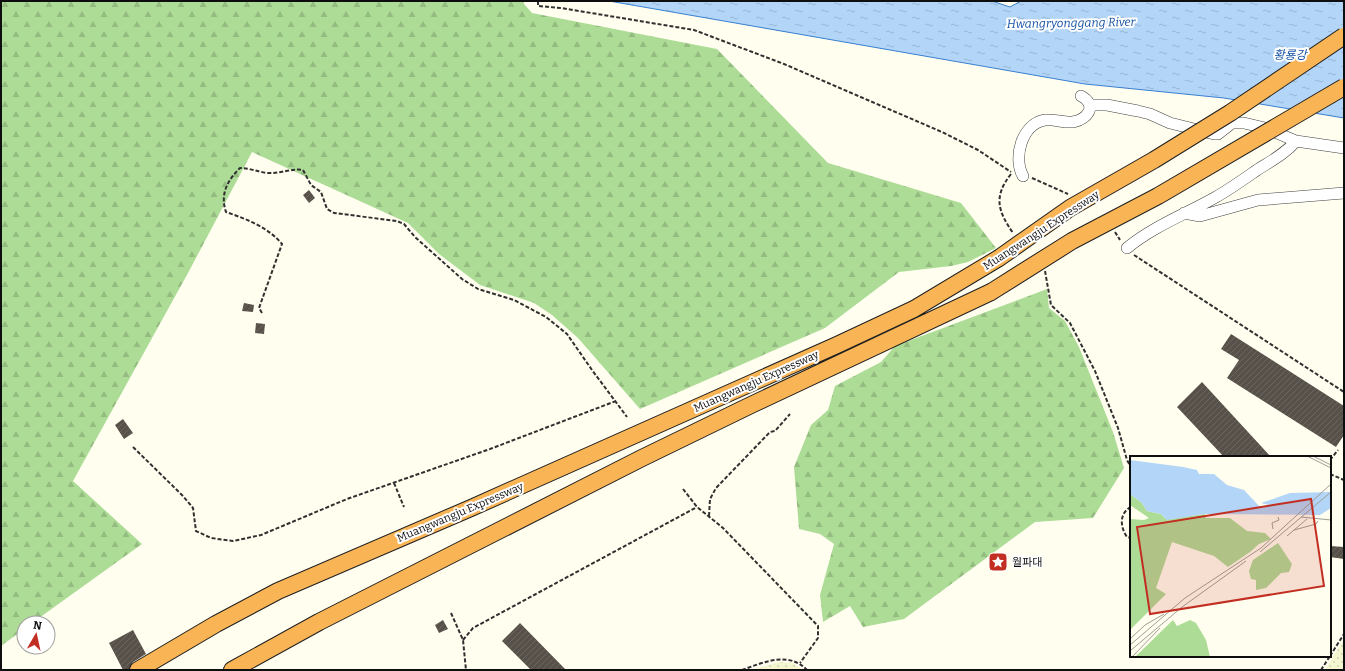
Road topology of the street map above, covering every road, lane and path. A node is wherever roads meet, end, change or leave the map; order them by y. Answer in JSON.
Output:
{"nodes":[{"id":1,"x":538,"y":1,"type":"edge"},
{"id":2,"x":1344,"y":36,"type":"edge"},
{"id":3,"x":1344,"y":87,"type":"edge"},
{"id":4,"x":1081,"y":96,"type":"dead end"},
{"id":5,"x":1091,"y":105,"type":"junction"},
{"id":6,"x":1296,"y":141,"type":"junction"},
{"id":7,"x":1344,"y":148,"type":"edge"},
{"id":8,"x":1012,"y":173,"type":"junction"},
{"id":9,"x":1023,"y":176,"type":"junction"},
{"id":10,"x":1344,"y":193,"type":"edge"},
{"id":11,"x":1074,"y":195,"type":"dead end"},
{"id":12,"x":1184,"y":213,"type":"junction"},
{"id":13,"x":1113,"y":230,"type":"dead end"},
{"id":14,"x":1018,"y":238,"type":"dead end"},
{"id":15,"x":1126,"y":248,"type":"junction"},
{"id":16,"x":1045,"y":270,"type":"dead end"},
{"id":17,"x":262,"y":313,"type":"dead end"},
{"id":18,"x":1344,"y":392,"type":"edge"},
{"id":19,"x":616,"y":402,"type":"junction"},
{"id":20,"x":790,"y":414,"type":"dead end"},
{"id":21,"x":627,"y":417,"type":"dead end"},
{"id":22,"x":133,"y":447,"type":"dead end"},
{"id":23,"x":1338,"y":450,"type":"dead end"},
{"id":24,"x":1331,"y":459,"type":"edge"},
{"id":25,"x":1130,"y":465,"type":"edge"},
{"id":26,"x":1331,"y":474,"type":"edge"},
{"id":27,"x":1344,"y":480,"type":"edge"},
{"id":28,"x":394,"y":483,"type":"junction"},
{"id":29,"x":683,"y":489,"type":"dead end"},
{"id":30,"x":404,"y":507,"type":"dead end"},
{"id":31,"x":697,"y":507,"type":"junction"},
{"id":32,"x":1130,"y":507,"type":"edge"},
{"id":33,"x":708,"y":516,"type":"junction"},
{"id":34,"x":1130,"y":538,"type":"edge"},
{"id":35,"x":451,"y":613,"type":"dead end"},
{"id":36,"x":1344,"y":634,"type":"edge"},
{"id":37,"x":463,"y":640,"type":"junction"},
{"id":38,"x":1331,"y":654,"type":"edge"},
{"id":39,"x":1329,"y":657,"type":"edge"},
{"id":40,"x":800,"y":663,"type":"junction"},
{"id":41,"x":138,"y":670,"type":"edge"},
{"id":42,"x":232,"y":670,"type":"edge"},
{"id":43,"x":466,"y":670,"type":"edge"},
{"id":44,"x":742,"y":670,"type":"edge"},
{"id":45,"x":807,"y":670,"type":"edge"},
{"id":46,"x":1321,"y":670,"type":"edge"}],
"edges":[{"from":1,"to":8,"type":"path"},
{"from":2,"to":41,"type":"highway","name":"Muangwangju Expressway","bridge":true},
{"from":3,"to":42,"type":"highway","name":"Muangwangju Expressway","bridge":true},
{"from":4,"to":5,"type":"lane"},
{"from":5,"to":6,"type":"lane"},
{"from":5,"to":9,"type":"lane"},
{"from":6,"to":7,"type":"lane"},
{"from":6,"to":12,"type":"lane"},
{"from":8,"to":9,"type":"path"},
{"from":8,"to":14,"type":"path"},
{"from":9,"to":11,"type":"path"},
{"from":10,"to":12,"type":"lane"},
{"from":12,"to":15,"type":"lane"},
{"from":13,"to":15,"type":"path"},
{"from":15,"to":18,"type":"path"},
{"from":16,"to":25,"type":"path"},
{"from":17,"to":19,"type":"path"},
{"from":19,"to":21,"type":"path"},
{"from":19,"to":28,"type":"path"},
{"from":20,"to":33,"type":"path"},
{"from":22,"to":28,"type":"path"},
{"from":23,"to":24,"type":"path"},
{"from":26,"to":27,"type":"path"},
{"from":28,"to":30,"type":"path"},
{"from":29,"to":31,"type":"path"},
{"from":31,"to":33,"type":"path"},
{"from":31,"to":37,"type":"path"},
{"from":32,"to":34,"type":"path"},
{"from":33,"to":40,"type":"path"},
{"from":35,"to":37,"type":"path"},
{"from":36,"to":38,"type":"path"},
{"from":37,"to":43,"type":"path"},
{"from":39,"to":46,"type":"path"},
{"from":40,"to":44,"type":"path"},
{"from":40,"to":45,"type":"path"}]}
